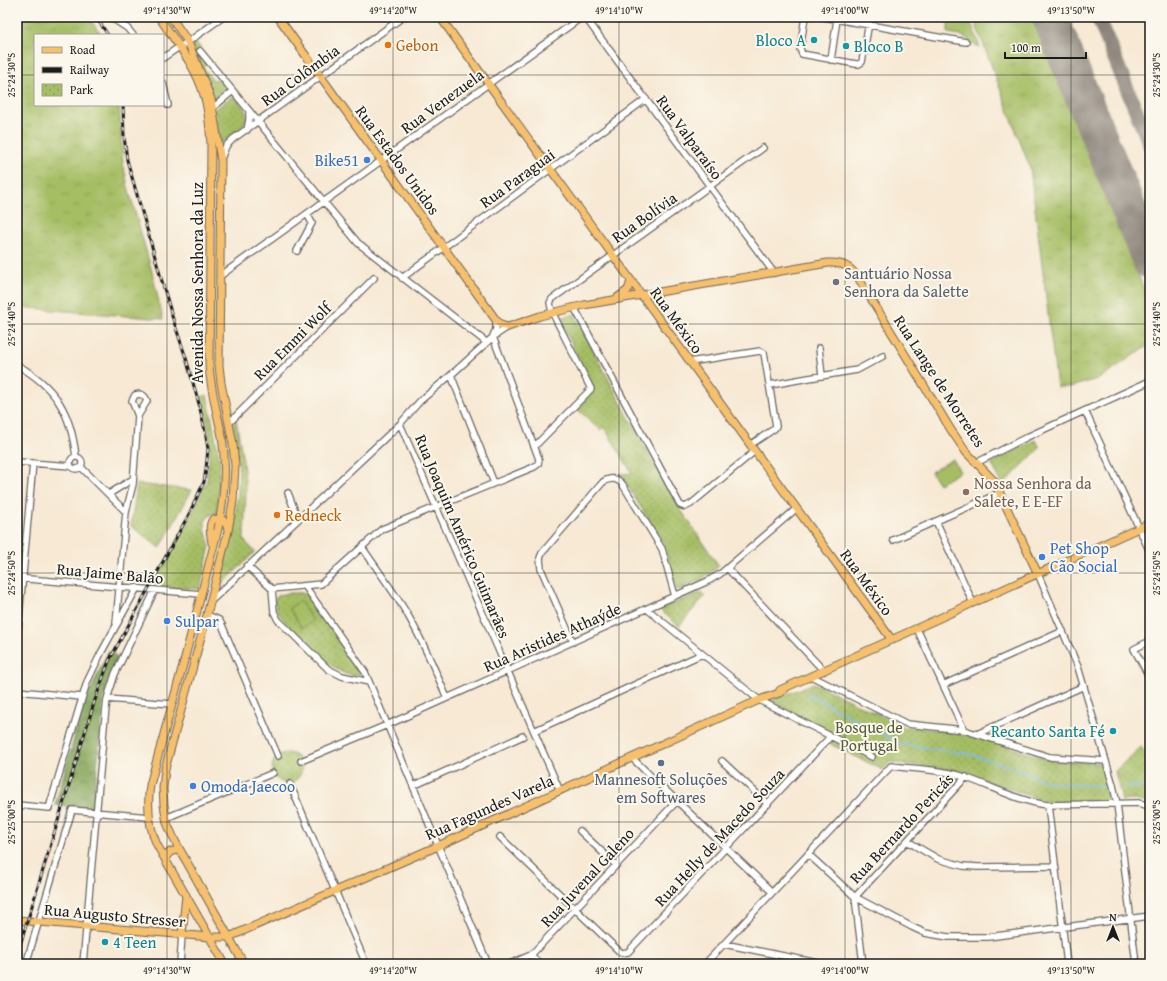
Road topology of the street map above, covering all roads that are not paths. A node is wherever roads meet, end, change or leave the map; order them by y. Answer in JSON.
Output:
{"nodes":[{"id":1,"x":110,"y":17,"type":"edge"},
{"id":2,"x":159,"y":17,"type":"edge"},
{"id":3,"x":171,"y":17,"type":"edge"},
{"id":4,"x":223,"y":17,"type":"edge"},
{"id":5,"x":278,"y":17,"type":"edge"},
{"id":6,"x":403,"y":17,"type":"edge"},
{"id":7,"x":440,"y":17,"type":"edge"},
{"id":8,"x":582,"y":17,"type":"edge"},
{"id":9,"x":585,"y":17,"type":"edge"},
{"id":10,"x":805,"y":17,"type":"edge"},
{"id":11,"x":824,"y":17,"type":"edge"},
{"id":12,"x":870,"y":17,"type":"edge"},
{"id":13,"x":837,"y":19,"type":"junction"},
{"id":14,"x":869,"y":25,"type":"junction"},
{"id":15,"x":132,"y":34,"type":"edge"},
{"id":16,"x":188,"y":42,"type":"junction"},
{"id":17,"x":966,"y":42,"type":"dead end"},
{"id":18,"x":179,"y":46,"type":"junction"},
{"id":19,"x":200,"y":51,"type":"dead end"},
{"id":20,"x":164,"y":57,"type":"edge"},
{"id":21,"x":830,"y":60,"type":"junction"},
{"id":22,"x":320,"y":77,"type":"junction"},
{"id":23,"x":488,"y":84,"type":"junction"},
{"id":24,"x":164,"y":87,"type":"edge"},
{"id":25,"x":233,"y":91,"type":"junction"},
{"id":26,"x":646,"y":100,"type":"junction"},
{"id":27,"x":168,"y":105,"type":"dead end"},
{"id":28,"x":210,"y":110,"type":"junction"},
{"id":29,"x":249,"y":110,"type":"junction"},
{"id":30,"x":258,"y":121,"type":"junction"},
{"id":31,"x":246,"y":130,"type":"junction"},
{"id":32,"x":763,"y":148,"type":"dead end"},
{"id":33,"x":221,"y":161,"type":"junction"},
{"id":34,"x":381,"y":161,"type":"junction"},
{"id":35,"x":550,"y":170,"type":"junction"},
{"id":36,"x":710,"y":186,"type":"junction"},
{"id":37,"x":324,"y":202,"type":"junction"},
{"id":38,"x":307,"y":214,"type":"junction"},
{"id":39,"x":444,"y":248,"type":"junction"},
{"id":40,"x":297,"y":251,"type":"dead end"},
{"id":41,"x":612,"y":255,"type":"junction"},
{"id":42,"x":774,"y":273,"type":"junction"},
{"id":43,"x":220,"y":276,"type":"junction"},
{"id":44,"x":374,"y":278,"type":"dead end"},
{"id":45,"x":402,"y":278,"type":"junction"},
{"id":46,"x":631,"y":281,"type":"junction"},
{"id":47,"x":641,"y":295,"type":"junction"},
{"id":48,"x":613,"y":300,"type":"junction"},
{"id":49,"x":574,"y":307,"type":"junction"},
{"id":50,"x":552,"y":312,"type":"junction"},
{"id":51,"x":496,"y":320,"type":"junction"},
{"id":52,"x":508,"y":327,"type":"junction"},
{"id":53,"x":493,"y":337,"type":"junction"},
{"id":54,"x":486,"y":342,"type":"junction"},
{"id":55,"x":819,"y":348,"type":"dead end"},
{"id":56,"x":883,"y":356,"type":"dead end"},
{"id":57,"x":690,"y":362,"type":"junction"},
{"id":58,"x":17,"y":365,"type":"edge"},
{"id":59,"x":451,"y":375,"type":"junction"},
{"id":60,"x":822,"y":376,"type":"junction"},
{"id":61,"x":1150,"y":381,"type":"edge"},
{"id":62,"x":770,"y":385,"type":"junction"},
{"id":63,"x":1085,"y":410,"type":"junction"},
{"id":64,"x":138,"y":416,"type":"dead end"},
{"id":65,"x":229,"y":422,"type":"junction"},
{"id":66,"x":400,"y":424,"type":"junction"},
{"id":67,"x":534,"y":447,"type":"junction"},
{"id":68,"x":752,"y":448,"type":"junction"},
{"id":69,"x":76,"y":457,"type":"junction"},
{"id":70,"x":17,"y":462,"type":"edge"},
{"id":71,"x":33,"y":463,"type":"junction"},
{"id":72,"x":976,"y":463,"type":"junction"},
{"id":73,"x":71,"y":466,"type":"junction"},
{"id":74,"x":81,"y":467,"type":"junction"},
{"id":75,"x":134,"y":469,"type":"junction"},
{"id":76,"x":133,"y":479,"type":"junction"},
{"id":77,"x":494,"y":483,"type":"junction"},
{"id":78,"x":125,"y":484,"type":"junction"},
{"id":79,"x":1000,"y":493,"type":"junction"},
{"id":80,"x":109,"y":494,"type":"junction"},
{"id":81,"x":288,"y":494,"type":"dead end"},
{"id":82,"x":436,"y":507,"type":"junction"},
{"id":83,"x":796,"y":509,"type":"junction"},
{"id":84,"x":126,"y":512,"type":"junction"},
{"id":85,"x":220,"y":519,"type":"junction"},
{"id":86,"x":298,"y":519,"type":"junction"},
{"id":87,"x":936,"y":521,"type":"junction"},
{"id":88,"x":1150,"y":523,"type":"edge"},
{"id":89,"x":1139,"y":528,"type":"junction"},
{"id":90,"x":228,"y":531,"type":"junction"},
{"id":91,"x":893,"y":540,"type":"dead end"},
{"id":92,"x":362,"y":547,"type":"junction"},
{"id":93,"x":1150,"y":552,"type":"edge"},
{"id":94,"x":248,"y":566,"type":"junction"},
{"id":95,"x":727,"y":568,"type":"junction"},
{"id":96,"x":1038,"y":574,"type":"junction"},
{"id":97,"x":20,"y":578,"type":"edge"},
{"id":98,"x":306,"y":586,"type":"junction"},
{"id":99,"x":119,"y":587,"type":"junction"},
{"id":100,"x":137,"y":588,"type":"junction"},
{"id":101,"x":272,"y":589,"type":"junction"},
{"id":102,"x":155,"y":590,"type":"junction"},
{"id":103,"x":201,"y":594,"type":"junction"},
{"id":104,"x":675,"y":596,"type":"junction"},
{"id":105,"x":210,"y":601,"type":"junction"},
{"id":106,"x":973,"y":603,"type":"junction"},
{"id":107,"x":647,"y":609,"type":"junction"},
{"id":108,"x":207,"y":615,"type":"junction"},
{"id":109,"x":115,"y":626,"type":"junction"},
{"id":110,"x":917,"y":629,"type":"junction"},
{"id":111,"x":1063,"y":631,"type":"junction"},
{"id":112,"x":892,"y":640,"type":"junction"},
{"id":113,"x":17,"y":641,"type":"edge"},
{"id":114,"x":189,"y":641,"type":"junction"},
{"id":115,"x":1150,"y":641,"type":"edge"},
{"id":116,"x":573,"y":642,"type":"junction"},
{"id":117,"x":198,"y":648,"type":"junction"},
{"id":118,"x":702,"y":654,"type":"junction"},
{"id":119,"x":508,"y":671,"type":"junction"},
{"id":120,"x":824,"y":671,"type":"junction"},
{"id":121,"x":811,"y":676,"type":"junction"},
{"id":122,"x":1150,"y":678,"type":"edge"},
{"id":123,"x":369,"y":682,"type":"junction"},
{"id":124,"x":943,"y":685,"type":"junction"},
{"id":125,"x":1084,"y":686,"type":"junction"},
{"id":126,"x":17,"y":691,"type":"edge"},
{"id":127,"x":82,"y":697,"type":"junction"},
{"id":128,"x":447,"y":698,"type":"junction"},
{"id":129,"x":108,"y":699,"type":"junction"},
{"id":130,"x":759,"y":700,"type":"junction"},
{"id":131,"x":172,"y":704,"type":"junction"},
{"id":132,"x":387,"y":725,"type":"junction"},
{"id":133,"x":964,"y":730,"type":"junction"},
{"id":134,"x":534,"y":731,"type":"junction"},
{"id":135,"x":977,"y":734,"type":"junction"},
{"id":136,"x":523,"y":736,"type":"dead end"},
{"id":137,"x":830,"y":737,"type":"junction"},
{"id":138,"x":278,"y":756,"type":"dead end"},
{"id":139,"x":872,"y":757,"type":"dead end"},
{"id":140,"x":632,"y":758,"type":"junction"},
{"id":141,"x":301,"y":761,"type":"dead end"},
{"id":142,"x":722,"y":761,"type":"dead end"},
{"id":143,"x":1106,"y":761,"type":"junction"},
{"id":144,"x":273,"y":773,"type":"dead end"},
{"id":145,"x":966,"y":777,"type":"junction"},
{"id":146,"x":290,"y":784,"type":"dead end"},
{"id":147,"x":413,"y":786,"type":"junction"},
{"id":148,"x":560,"y":791,"type":"junction"},
{"id":149,"x":677,"y":801,"type":"junction"},
{"id":150,"x":768,"y":804,"type":"junction"},
{"id":151,"x":1117,"y":804,"type":"junction"},
{"id":152,"x":17,"y":805,"type":"edge"},
{"id":153,"x":1048,"y":805,"type":"junction"},
{"id":154,"x":1150,"y":806,"type":"edge"},
{"id":155,"x":96,"y":812,"type":"junction"},
{"id":156,"x":149,"y":817,"type":"junction"},
{"id":157,"x":166,"y":818,"type":"junction"},
{"id":158,"x":580,"y":831,"type":"dead end"},
{"id":159,"x":500,"y":837,"type":"dead end"},
{"id":160,"x":907,"y":841,"type":"junction"},
{"id":161,"x":438,"y":846,"type":"junction"},
{"id":162,"x":726,"y":848,"type":"junction"},
{"id":163,"x":181,"y":852,"type":"junction"},
{"id":164,"x":808,"y":854,"type":"junction"},
{"id":165,"x":166,"y":862,"type":"junction"},
{"id":166,"x":616,"y":865,"type":"junction"},
{"id":167,"x":1055,"y":866,"type":"junction"},
{"id":168,"x":335,"y":891,"type":"junction"},
{"id":169,"x":772,"y":892,"type":"junction"},
{"id":170,"x":186,"y":895,"type":"junction"},
{"id":171,"x":855,"y":897,"type":"junction"},
{"id":172,"x":575,"y":909,"type":"junction"},
{"id":173,"x":1150,"y":916,"type":"edge"},
{"id":174,"x":1130,"y":918,"type":"junction"},
{"id":175,"x":17,"y":920,"type":"edge"},
{"id":176,"x":39,"y":922,"type":"junction"},
{"id":177,"x":87,"y":926,"type":"junction"},
{"id":178,"x":1063,"y":927,"type":"junction"},
{"id":179,"x":182,"y":935,"type":"junction"},
{"id":180,"x":229,"y":937,"type":"junction"},
{"id":181,"x":210,"y":938,"type":"junction"},
{"id":182,"x":724,"y":944,"type":"junction"},
{"id":183,"x":531,"y":955,"type":"junction"},
{"id":184,"x":26,"y":964,"type":"edge"},
{"id":185,"x":83,"y":964,"type":"edge"},
{"id":186,"x":180,"y":964,"type":"edge"},
{"id":187,"x":225,"y":964,"type":"edge"},
{"id":188,"x":244,"y":964,"type":"edge"},
{"id":189,"x":366,"y":964,"type":"edge"},
{"id":190,"x":488,"y":964,"type":"edge"},
{"id":191,"x":510,"y":964,"type":"edge"},
{"id":192,"x":540,"y":964,"type":"edge"},
{"id":193,"x":705,"y":964,"type":"edge"},
{"id":194,"x":823,"y":964,"type":"edge"},
{"id":195,"x":863,"y":964,"type":"edge"},
{"id":196,"x":1067,"y":964,"type":"edge"},
{"id":197,"x":1136,"y":964,"type":"edge"}],
"edges":[{"from":1,"to":15,"type":"street"},
{"from":2,"to":18,"type":"main road","name":"Avenida Nossa Senhora da Luz"},
{"from":3,"to":16,"type":"main road","name":"Avenida Nossa Senhora da Luz"},
{"from":4,"to":16,"type":"street"},
{"from":5,"to":22,"type":"main road","name":"Rua Estados Unidos"},
{"from":6,"to":22,"type":"street","name":"Rua Colômbia"},
{"from":7,"to":23,"type":"main road","name":"Rua México"},
{"from":8,"to":23,"type":"street","name":"Rua Venezuela"},
{"from":9,"to":26,"type":"street","name":"Rua Valparaíso"},
{"from":10,"to":21,"type":"street"},
{"from":11,"to":13,"type":"street"},
{"from":12,"to":14,"type":"street"},
{"from":13,"to":14,"type":"street"},
{"from":13,"to":21,"type":"street"},
{"from":14,"to":17,"type":"street"},
{"from":14,"to":21,"type":"street"},
{"from":16,"to":18,"type":"street"},
{"from":16,"to":28,"type":"main road","name":"Avenida Nossa Senhora da Luz"},
{"from":18,"to":20,"type":"street"},
{"from":18,"to":28,"type":"main road","name":"Avenida Nossa Senhora da Luz"},
{"from":19,"to":25,"type":"street"},
{"from":22,"to":30,"type":"street","name":"Rua Colômbia"},
{"from":22,"to":34,"type":"main road","name":"Rua Estados Unidos"},
{"from":23,"to":34,"type":"street","name":"Rua Venezuela"},
{"from":23,"to":35,"type":"main road","name":"Rua México"},
{"from":24,"to":27,"type":"street"},
{"from":25,"to":28,"type":"street"},
{"from":25,"to":29,"type":"street"},
{"from":26,"to":35,"type":"street","name":"Rua Paraguai"},
{"from":26,"to":36,"type":"street","name":"Rua Valparaíso"},
{"from":28,"to":33,"type":"main road","name":"Avenida Nossa Senhora da Luz"},
{"from":28,"to":85,"type":"main road","name":"Avenida Nossa Senhora da Luz"},
{"from":29,"to":30,"type":"street"},
{"from":29,"to":31,"type":"street"},
{"from":30,"to":31,"type":"street","name":"Rua Colômbia"},
{"from":30,"to":37,"type":"street"},
{"from":31,"to":33,"type":"street","name":"Rua Colômbia"},
{"from":32,"to":36,"type":"street","name":"Rua Bolívia"},
{"from":33,"to":43,"type":"main road","name":"Avenida Nossa Senhora da Luz"},
{"from":34,"to":37,"type":"street","name":"Rua Venezuela"},
{"from":34,"to":39,"type":"main road","name":"Rua Estados Unidos"},
{"from":35,"to":39,"type":"street","name":"Rua Paraguai"},
{"from":35,"to":41,"type":"main road","name":"Rua México"},
{"from":36,"to":41,"type":"street","name":"Rua Bolívia"},
{"from":36,"to":42,"type":"street","name":"Rua Valparaíso"},
{"from":37,"to":38,"type":"street","name":"Rua Venezuela"},
{"from":37,"to":45,"type":"street"},
{"from":38,"to":40,"type":"street"},
{"from":38,"to":43,"type":"street","name":"Rua Venezuela"},
{"from":39,"to":45,"type":"street","name":"Rua Paraguai"},
{"from":39,"to":51,"type":"main road","name":"Rua Estados Unidos"},
{"from":41,"to":46,"type":"main road","name":"Rua México"},
{"from":41,"to":50,"type":"street","name":"Rua Bolívia"},
{"from":42,"to":47,"type":"main road"},
{"from":42,"to":72,"type":"main road","name":"Rua Lange de Morretes"},
{"from":43,"to":65,"type":"main road","name":"Avenida Nossa Senhora da Luz"},
{"from":44,"to":65,"type":"street","name":"Rua Emmi Wolf"},
{"from":45,"to":54,"type":"street"},
{"from":46,"to":47,"type":"main road","name":"Rua México"},
{"from":46,"to":48,"type":"main road"},
{"from":47,"to":48,"type":"main road"},
{"from":47,"to":57,"type":"main road","name":"Rua México"},
{"from":48,"to":49,"type":"main road"},
{"from":49,"to":50,"type":"main road"},
{"from":49,"to":68,"type":"street"},
{"from":50,"to":52,"type":"main road"},
{"from":50,"to":67,"type":"street"},
{"from":51,"to":52,"type":"main road","name":"Rua Estados Unidos"},
{"from":51,"to":53,"type":"street"},
{"from":52,"to":53,"type":"street"},
{"from":53,"to":54,"type":"street"},
{"from":53,"to":67,"type":"street"},
{"from":54,"to":59,"type":"street"},
{"from":55,"to":60,"type":"street"},
{"from":56,"to":60,"type":"street"},
{"from":57,"to":62,"type":"street"},
{"from":57,"to":68,"type":"main road","name":"Rua México"},
{"from":58,"to":69,"type":"street"},
{"from":59,"to":66,"type":"street"},
{"from":59,"to":77,"type":"street"},
{"from":60,"to":62,"type":"street"},
{"from":61,"to":63,"type":"street"},
{"from":62,"to":68,"type":"street"},
{"from":63,"to":72,"type":"street"},
{"from":63,"to":89,"type":"street"},
{"from":64,"to":75,"type":"street"},
{"from":65,"to":90,"type":"main road","name":"Avenida Nossa Senhora da Luz"},
{"from":66,"to":82,"type":"street","name":"Rua Joaquim Américo Guimarães"},
{"from":66,"to":86,"type":"street"},
{"from":67,"to":77,"type":"street"},
{"from":68,"to":83,"type":"main road","name":"Rua México"},
{"from":69,"to":73,"type":"street"},
{"from":69,"to":74,"type":"street"},
{"from":70,"to":71,"type":"street"},
{"from":71,"to":73,"type":"street"},
{"from":71,"to":97,"type":"street"},
{"from":72,"to":79,"type":"main road","name":"Rua Lange de Morretes"},
{"from":73,"to":74,"type":"street"},
{"from":74,"to":80,"type":"street"},
{"from":75,"to":76,"type":"street"},
{"from":75,"to":78,"type":"street"},
{"from":76,"to":78,"type":"street"},
{"from":76,"to":84,"type":"street"},
{"from":77,"to":82,"type":"street"},
{"from":78,"to":80,"type":"street"},
{"from":79,"to":87,"type":"street"},
{"from":79,"to":96,"type":"main road","name":"Rua Lange de Morretes"},
{"from":80,"to":84,"type":"street"},
{"from":81,"to":86,"type":"street"},
{"from":82,"to":92,"type":"street"},
{"from":82,"to":119,"type":"street","name":"Rua Joaquim Américo Guimarães"},
{"from":83,"to":95,"type":"street","name":"Rua Aristides Athaýde"},
{"from":83,"to":112,"type":"main road","name":"Rua México"},
{"from":84,"to":99,"type":"street"},
{"from":85,"to":90,"type":"main road"},
{"from":85,"to":103,"type":"main road","name":"Avenida Nossa Senhora da Luz"},
{"from":86,"to":94,"type":"street"},
{"from":87,"to":91,"type":"street"},
{"from":87,"to":106,"type":"street"},
{"from":88,"to":89,"type":"main road","name":"Rua Fagundes Varela"},
{"from":89,"to":93,"type":"street"},
{"from":89,"to":96,"type":"main road","name":"Rua Fagundes Varela"},
{"from":90,"to":105,"type":"main road","name":"Avenida Nossa Senhora da Luz"},
{"from":92,"to":98,"type":"street"},
{"from":92,"to":128,"type":"street"},
{"from":94,"to":101,"type":"street"},
{"from":94,"to":105,"type":"street"},
{"from":95,"to":104,"type":"street","name":"Rua Aristides Athaýde"},
{"from":95,"to":120,"type":"street"},
{"from":96,"to":106,"type":"main road","name":"Rua Fagundes Varela"},
{"from":96,"to":111,"type":"street","name":"Rua Lange de Morretes"},
{"from":97,"to":99,"type":"street","name":"Rua Jaime Balão"},
{"from":97,"to":113,"type":"street"},
{"from":98,"to":101,"type":"street"},
{"from":98,"to":123,"type":"street"},
{"from":99,"to":100,"type":"street","name":"Rua Jaime Balão"},
{"from":99,"to":109,"type":"street"},
{"from":100,"to":102,"type":"street","name":"Rua Jaime Balão"},
{"from":100,"to":109,"type":"street"},
{"from":101,"to":123,"type":"street"},
{"from":102,"to":103,"type":"street","name":"Rua Jaime Balão"},
{"from":102,"to":129,"type":"street"},
{"from":103,"to":114,"type":"main road","name":"Avenida Nossa Senhora da Luz"},
{"from":104,"to":107,"type":"street","name":"Rua Aristides Athaýde"},
{"from":104,"to":116,"type":"street"},
{"from":105,"to":108,"type":"main road","name":"Avenida Nossa Senhora da Luz"},
{"from":106,"to":110,"type":"main road","name":"Rua Fagundes Varela"},
{"from":107,"to":116,"type":"street","name":"Rua Aristides Athaýde"},
{"from":107,"to":118,"type":"street"},
{"from":108,"to":117,"type":"main road","name":"Avenida Nossa Senhora da Luz"},
{"from":108,"to":138,"type":"street"},
{"from":109,"to":127,"type":"street"},
{"from":110,"to":112,"type":"main road","name":"Rua Fagundes Varela"},
{"from":110,"to":124,"type":"street"},
{"from":111,"to":124,"type":"street"},
{"from":111,"to":125,"type":"street","name":"Rua Lange de Morretes"},
{"from":112,"to":120,"type":"main road","name":"Rua Fagundes Varela"},
{"from":114,"to":117,"type":"main road"},
{"from":114,"to":131,"type":"main road","name":"Avenida Nossa Senhora da Luz"},
{"from":115,"to":122,"type":"street"},
{"from":116,"to":119,"type":"street","name":"Rua Aristides Athaýde"},
{"from":117,"to":157,"type":"main road","name":"Avenida Nossa Senhora da Luz"},
{"from":118,"to":130,"type":"street"},
{"from":118,"to":134,"type":"street"},
{"from":119,"to":128,"type":"street","name":"Rua Aristides Athaýde"},
{"from":119,"to":134,"type":"street","name":"Rua Joaquim Américo Guimarães"},
{"from":120,"to":121,"type":"main road","name":"Rua Fagundes Varela"},
{"from":121,"to":130,"type":"main road","name":"Rua Fagundes Varela"},
{"from":121,"to":133,"type":"street"},
{"from":123,"to":132,"type":"street"},
{"from":124,"to":133,"type":"street"},
{"from":125,"to":135,"type":"street"},
{"from":125,"to":143,"type":"street","name":"Rua Lange de Morretes"},
{"from":126,"to":127,"type":"street"},
{"from":127,"to":152,"type":"street"},
{"from":128,"to":132,"type":"street","name":"Rua Aristides Athaýde"},
{"from":129,"to":131,"type":"street"},
{"from":129,"to":155,"type":"street"},
{"from":130,"to":137,"type":"street"},
{"from":130,"to":140,"type":"main road","name":"Rua Fagundes Varela"},
{"from":131,"to":156,"type":"main road","name":"Avenida Nossa Senhora da Luz"},
{"from":132,"to":141,"type":"street","name":"Rua Aristides Athaýde"},
{"from":132,"to":147,"type":"street"},
{"from":133,"to":135,"type":"street"},
{"from":134,"to":148,"type":"street","name":"Rua Joaquim Américo Guimarães"},
{"from":135,"to":143,"type":"street"},
{"from":136,"to":147,"type":"street"},
{"from":137,"to":139,"type":"street"},
{"from":137,"to":150,"type":"street","name":"Rua Helly de Macedo Souza"},
{"from":140,"to":148,"type":"main road","name":"Rua Fagundes Varela"},
{"from":140,"to":149,"type":"street"},
{"from":142,"to":150,"type":"street"},
{"from":143,"to":151,"type":"street","name":"Rua Lange de Morretes"},
{"from":144,"to":157,"type":"street"},
{"from":145,"to":153,"type":"street"},
{"from":145,"to":160,"type":"street","name":"Rua Bernardo Pericás"},
{"from":145,"to":164,"type":"street"},
{"from":146,"to":168,"type":"street"},
{"from":147,"to":161,"type":"street"},
{"from":148,"to":161,"type":"main road","name":"Rua Fagundes Varela"},
{"from":149,"to":162,"type":"street"},
{"from":149,"to":166,"type":"street","name":"Rua Juvenal Galeno"},
{"from":150,"to":162,"type":"street","name":"Rua Helly de Macedo Souza"},
{"from":151,"to":153,"type":"street"},
{"from":151,"to":154,"type":"street"},
{"from":151,"to":174,"type":"street","name":"Rua Lange de Morretes"},
{"from":153,"to":167,"type":"street"},
{"from":155,"to":156,"type":"street"},
{"from":155,"to":176,"type":"street"},
{"from":155,"to":177,"type":"street"},
{"from":156,"to":165,"type":"main road","name":"Avenida Nossa Senhora da Luz"},
{"from":157,"to":163,"type":"main road","name":"Avenida Nossa Senhora da Luz"},
{"from":158,"to":166,"type":"street"},
{"from":159,"to":172,"type":"street"},
{"from":160,"to":167,"type":"street"},
{"from":160,"to":171,"type":"street","name":"Rua Bernardo Pericás"},
{"from":161,"to":168,"type":"main road","name":"Rua Fagundes Varela"},
{"from":161,"to":190,"type":"street"},
{"from":162,"to":169,"type":"street"},
{"from":162,"to":172,"type":"street","name":"Rua Helly de Macedo Souza"},
{"from":163,"to":165,"type":"main road"},
{"from":163,"to":180,"type":"main road","name":"Avenida Nossa Senhora da Luz"},
{"from":164,"to":169,"type":"street"},
{"from":164,"to":171,"type":"street"},
{"from":165,"to":170,"type":"main road","name":"Avenida Nossa Senhora da Luz"},
{"from":166,"to":172,"type":"street","name":"Rua Juvenal Galeno"},
{"from":167,"to":178,"type":"street"},
{"from":168,"to":180,"type":"main road","name":"Rua Fagundes Varela"},
{"from":168,"to":189,"type":"street"},
{"from":169,"to":182,"type":"street"},
{"from":170,"to":179,"type":"main road"},
{"from":170,"to":181,"type":"main road","name":"Avenida Nossa Senhora da Luz"},
{"from":171,"to":178,"type":"street"},
{"from":171,"to":195,"type":"street"},
{"from":172,"to":183,"type":"street","name":"Rua Juvenal Galeno"},
{"from":173,"to":174,"type":"street"},
{"from":174,"to":178,"type":"street"},
{"from":174,"to":197,"type":"street","name":"Rua Lange de Morretes"},
{"from":175,"to":176,"type":"main road","name":"Rua Augusto Stresser"},
{"from":176,"to":177,"type":"main road","name":"Rua Augusto Stresser"},
{"from":176,"to":184,"type":"street"},
{"from":177,"to":179,"type":"main road","name":"Rua Augusto Stresser"},
{"from":177,"to":185,"type":"street"},
{"from":178,"to":196,"type":"street"},
{"from":179,"to":181,"type":"main road","name":"Rua Augusto Stresser"},
{"from":179,"to":186,"type":"street"},
{"from":180,"to":181,"type":"main road","name":"Rua Augusto Stresser"},
{"from":180,"to":188,"type":"main road","name":"Avenida Nossa Senhora da Luz"},
{"from":181,"to":187,"type":"main road","name":"Avenida Nossa Senhora da Luz"},
{"from":182,"to":193,"type":"street"},
{"from":182,"to":194,"type":"street"},
{"from":183,"to":191,"type":"street","name":"Rua Juvenal Galeno"},
{"from":183,"to":192,"type":"street"}]}
